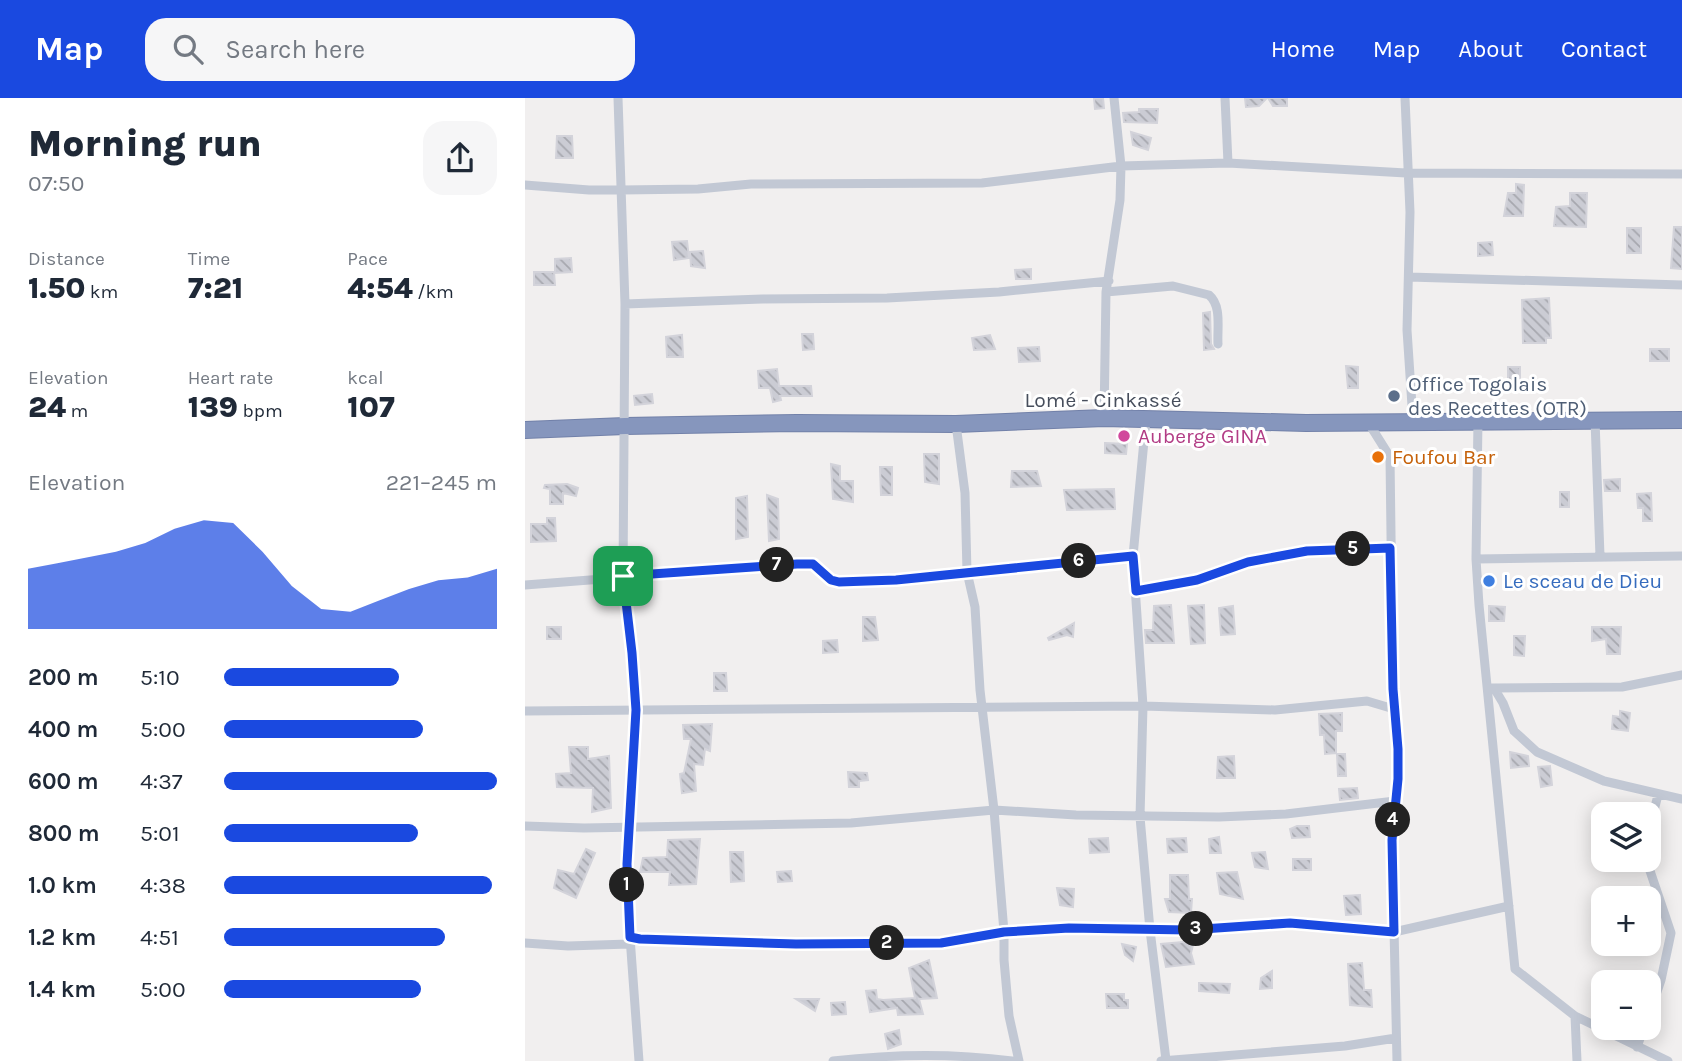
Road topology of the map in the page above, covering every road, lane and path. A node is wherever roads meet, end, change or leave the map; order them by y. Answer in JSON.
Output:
{"nodes":[{"id":1,"x":618,"y":98,"type":"edge"},
{"id":2,"x":1114,"y":98,"type":"edge"},
{"id":3,"x":1225,"y":98,"type":"edge"},
{"id":4,"x":1405,"y":98,"type":"edge"},
{"id":5,"x":1229,"y":163,"type":"junction"},
{"id":6,"x":1121,"y":166,"type":"junction"},
{"id":7,"x":1408,"y":173,"type":"junction"},
{"id":8,"x":1682,"y":174,"type":"edge"},
{"id":9,"x":525,"y":185,"type":"edge"},
{"id":10,"x":621,"y":190,"type":"junction"},
{"id":11,"x":1409,"y":276,"type":"junction"},
{"id":12,"x":1109,"y":281,"type":"junction"},
{"id":13,"x":1682,"y":285,"type":"edge"},
{"id":14,"x":1106,"y":292,"type":"junction"},
{"id":15,"x":625,"y":304,"type":"junction"},
{"id":16,"x":1218,"y":344,"type":"dead end"},
{"id":17,"x":1104,"y":418,"type":"junction"},
{"id":18,"x":1146,"y":420,"type":"junction"},
{"id":19,"x":1478,"y":420,"type":"junction"},
{"id":20,"x":1595,"y":420,"type":"junction"},
{"id":21,"x":1682,"y":420,"type":"edge"},
{"id":22,"x":1413,"y":421,"type":"junction"},
{"id":23,"x":1368,"y":422,"type":"junction"},
{"id":24,"x":956,"y":424,"type":"junction"},
{"id":25,"x":625,"y":426,"type":"junction"},
{"id":26,"x":525,"y":430,"type":"edge"},
{"id":27,"x":1390,"y":548,"type":"junction"},
{"id":28,"x":1133,"y":556,"type":"junction"},
{"id":29,"x":1599,"y":556,"type":"junction"},
{"id":30,"x":1682,"y":556,"type":"edge"},
{"id":31,"x":1476,"y":559,"type":"junction"},
{"id":32,"x":967,"y":572,"type":"junction"},
{"id":33,"x":623,"y":576,"type":"junction"},
{"id":34,"x":525,"y":585,"type":"edge"},
{"id":35,"x":1136,"y":591,"type":"junction"},
{"id":36,"x":1682,"y":676,"type":"edge"},
{"id":37,"x":1491,"y":688,"type":"junction"},
{"id":38,"x":1143,"y":706,"type":"junction"},
{"id":39,"x":983,"y":708,"type":"junction"},
{"id":40,"x":1394,"y":709,"type":"junction"},
{"id":41,"x":525,"y":710,"type":"edge"},
{"id":42,"x":636,"y":710,"type":"junction"},
{"id":43,"x":1658,"y":795,"type":"junction"},
{"id":44,"x":1682,"y":799,"type":"edge"},
{"id":45,"x":1395,"y":801,"type":"junction"},
{"id":46,"x":1656,"y":802,"type":"edge"},
{"id":47,"x":994,"y":810,"type":"junction"},
{"id":48,"x":1140,"y":817,"type":"junction"},
{"id":49,"x":525,"y":826,"type":"edge"},
{"id":50,"x":629,"y":827,"type":"junction"},
{"id":51,"x":1650,"y":872,"type":"edge"},
{"id":52,"x":1509,"y":906,"type":"junction"},
{"id":53,"x":1150,"y":930,"type":"junction"},
{"id":54,"x":1004,"y":932,"type":"junction"},
{"id":55,"x":1394,"y":932,"type":"junction"},
{"id":56,"x":1671,"y":933,"type":"junction"},
{"id":57,"x":1682,"y":935,"type":"edge"},
{"id":58,"x":629,"y":941,"type":"junction"},
{"id":59,"x":525,"y":943,"type":"edge"},
{"id":60,"x":1661,"y":980,"type":"edge"},
{"id":61,"x":1575,"y":1016,"type":"junction"},
{"id":62,"x":1396,"y":1038,"type":"junction"},
{"id":63,"x":1639,"y":1040,"type":"edge"},
{"id":64,"x":1637,"y":1047,"type":"junction"},
{"id":65,"x":1280,"y":1056,"type":"edge"},
{"id":66,"x":639,"y":1061,"type":"edge"},
{"id":67,"x":833,"y":1061,"type":"edge"},
{"id":68,"x":1012,"y":1061,"type":"edge"},
{"id":69,"x":1019,"y":1061,"type":"edge"},
{"id":70,"x":1164,"y":1061,"type":"edge"},
{"id":71,"x":1397,"y":1061,"type":"edge"},
{"id":72,"x":1577,"y":1061,"type":"edge"},
{"id":73,"x":1668,"y":1061,"type":"edge"}],
"edges":[{"from":1,"to":10,"type":"street"},
{"from":2,"to":6,"type":"street"},
{"from":3,"to":5,"type":"street"},
{"from":4,"to":7,"type":"street"},
{"from":5,"to":6,"type":"street"},
{"from":5,"to":7,"type":"street"},
{"from":6,"to":10,"type":"street"},
{"from":6,"to":12,"type":"street"},
{"from":7,"to":8,"type":"street"},
{"from":7,"to":11,"type":"street"},
{"from":9,"to":10,"type":"street"},
{"from":10,"to":15,"type":"street"},
{"from":11,"to":13,"type":"street"},
{"from":11,"to":22,"type":"street"},
{"from":12,"to":14,"type":"street"},
{"from":12,"to":15,"type":"street"},
{"from":14,"to":16,"type":"street"},
{"from":14,"to":17,"type":"street"},
{"from":15,"to":25,"type":"street"},
{"from":17,"to":18,"type":"highway","name":"Lomé - Cinkassé"},
{"from":17,"to":24,"type":"highway","name":"Lomé - Cinkassé"},
{"from":18,"to":23,"type":"highway","name":"Lomé - Cinkassé"},
{"from":18,"to":28,"type":"street"},
{"from":19,"to":20,"type":"highway","name":"Lomé - Cinkassé"},
{"from":19,"to":22,"type":"highway","name":"Lomé - Cinkassé"},
{"from":19,"to":31,"type":"street"},
{"from":20,"to":21,"type":"highway","name":"Lomé - Cinkassé"},
{"from":20,"to":29,"type":"street"},
{"from":22,"to":23,"type":"highway","name":"Lomé - Cinkassé"},
{"from":23,"to":27,"type":"street"},
{"from":24,"to":25,"type":"highway","name":"Lomé - Cinkassé"},
{"from":24,"to":32,"type":"street"},
{"from":25,"to":26,"type":"highway","name":"Lomé - Cinkassé"},
{"from":25,"to":33,"type":"street"},
{"from":27,"to":35,"type":"street"},
{"from":27,"to":40,"type":"street"},
{"from":28,"to":32,"type":"street"},
{"from":28,"to":35,"type":"street"},
{"from":29,"to":30,"type":"street"},
{"from":29,"to":31,"type":"street"},
{"from":31,"to":37,"type":"street"},
{"from":32,"to":33,"type":"street"},
{"from":32,"to":39,"type":"street"},
{"from":33,"to":34,"type":"street"},
{"from":33,"to":42,"type":"street"},
{"from":35,"to":38,"type":"street"},
{"from":36,"to":37,"type":"street"},
{"from":37,"to":43,"type":"street"},
{"from":37,"to":52,"type":"street"},
{"from":38,"to":39,"type":"street"},
{"from":38,"to":40,"type":"street"},
{"from":38,"to":48,"type":"street"},
{"from":39,"to":42,"type":"street"},
{"from":39,"to":47,"type":"street"},
{"from":40,"to":45,"type":"street"},
{"from":41,"to":42,"type":"street"},
{"from":42,"to":50,"type":"street"},
{"from":43,"to":44,"type":"street"},
{"from":43,"to":46,"type":"street"},
{"from":45,"to":48,"type":"street"},
{"from":45,"to":55,"type":"street"},
{"from":47,"to":48,"type":"street"},
{"from":47,"to":50,"type":"street"},
{"from":47,"to":54,"type":"street"},
{"from":48,"to":53,"type":"street"},
{"from":49,"to":50,"type":"street"},
{"from":50,"to":58,"type":"street"},
{"from":51,"to":56,"type":"street"},
{"from":52,"to":55,"type":"street"},
{"from":52,"to":61,"type":"street"},
{"from":53,"to":54,"type":"street"},
{"from":53,"to":55,"type":"street"},
{"from":53,"to":70,"type":"street"},
{"from":54,"to":58,"type":"street"},
{"from":54,"to":69,"type":"street"},
{"from":55,"to":62,"type":"street"},
{"from":56,"to":57,"type":"street"},
{"from":56,"to":60,"type":"street"},
{"from":58,"to":59,"type":"street"},
{"from":58,"to":66,"type":"street"},
{"from":61,"to":64,"type":"street"},
{"from":61,"to":72,"type":"street"},
{"from":62,"to":65,"type":"street"},
{"from":62,"to":71,"type":"street"},
{"from":63,"to":64,"type":"street"},
{"from":64,"to":73,"type":"street"},
{"from":65,"to":70,"type":"street"},
{"from":67,"to":68,"type":"street"}]}
